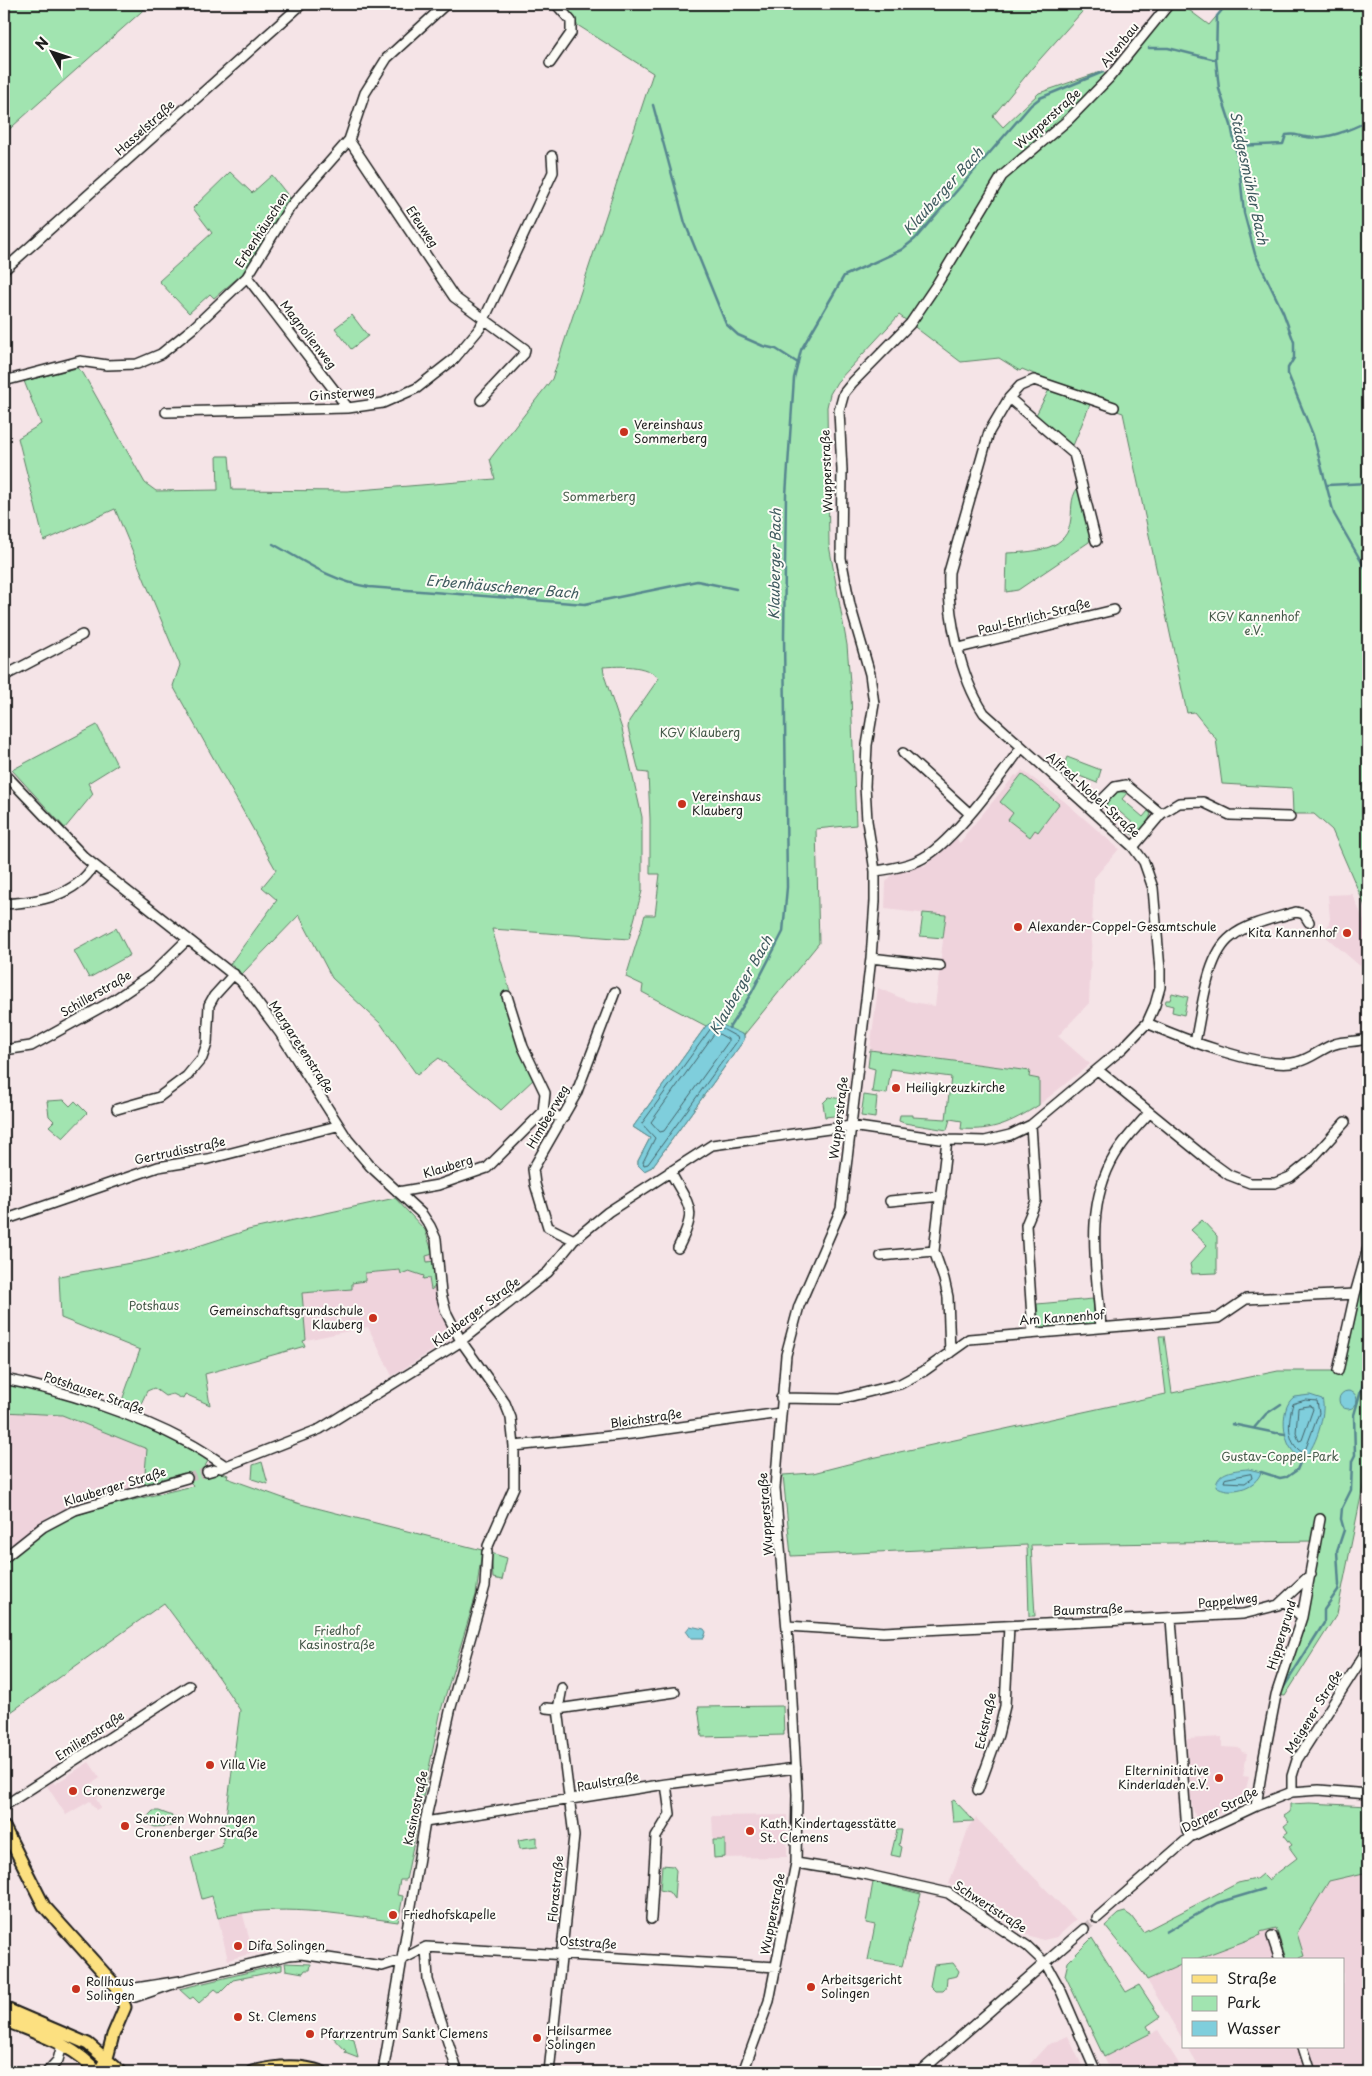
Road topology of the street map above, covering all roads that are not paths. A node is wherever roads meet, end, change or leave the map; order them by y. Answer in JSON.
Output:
{"nodes":[{"id":1,"x":302,"y":4,"type":"edge"},
{"id":2,"x":446,"y":4,"type":"edge"},
{"id":3,"x":556,"y":4,"type":"edge"},
{"id":4,"x":1169,"y":4,"type":"edge"},
{"id":5,"x":550,"y":63,"type":"dead end"},
{"id":6,"x":1110,"y":78,"type":"joint"},
{"id":7,"x":349,"y":140,"type":"junction"},
{"id":8,"x":552,"y":156,"type":"dead end"},
{"id":9,"x":4,"y":270,"type":"edge"},
{"id":10,"x":247,"y":277,"type":"junction"},
{"id":11,"x":486,"y":318,"type":"junction"},
{"id":12,"x":4,"y":381,"type":"edge"},
{"id":13,"x":1008,"y":398,"type":"junction"},
{"id":14,"x":481,"y":400,"type":"dead end"},
{"id":15,"x":1114,"y":407,"type":"dead end"},
{"id":16,"x":348,"y":408,"type":"junction"},
{"id":17,"x":166,"y":412,"type":"dead end"},
{"id":18,"x":1096,"y":541,"type":"dead end"},
{"id":19,"x":1114,"y":610,"type":"dead end"},
{"id":20,"x":82,"y":635,"type":"dead end"},
{"id":21,"x":959,"y":648,"type":"junction"},
{"id":22,"x":4,"y":676,"type":"edge"},
{"id":23,"x":1021,"y":748,"type":"junction"},
{"id":24,"x":903,"y":753,"type":"dead end"},
{"id":25,"x":4,"y":772,"type":"edge"},
{"id":26,"x":1092,"y":810,"type":"junction"},
{"id":27,"x":970,"y":813,"type":"junction"},
{"id":28,"x":1161,"y":814,"type":"junction"},
{"id":29,"x":1290,"y":817,"type":"dead end"},
{"id":30,"x":1133,"y":847,"type":"junction"},
{"id":31,"x":94,"y":865,"type":"junction"},
{"id":32,"x":875,"y":871,"type":"junction"},
{"id":33,"x":4,"y":904,"type":"edge"},
{"id":34,"x":1309,"y":922,"type":"dead end"},
{"id":35,"x":188,"y":939,"type":"junction"},
{"id":36,"x":871,"y":958,"type":"junction"},
{"id":37,"x":940,"y":966,"type":"dead end"},
{"id":38,"x":238,"y":977,"type":"junction"},
{"id":39,"x":615,"y":992,"type":"dead end"},
{"id":40,"x":507,"y":996,"type":"dead end"},
{"id":41,"x":1147,"y":1023,"type":"junction"},
{"id":42,"x":1368,"y":1038,"type":"edge"},
{"id":43,"x":1195,"y":1042,"type":"junction"},
{"id":44,"x":4,"y":1050,"type":"edge"},
{"id":45,"x":1098,"y":1071,"type":"junction"},
{"id":46,"x":117,"y":1109,"type":"dead end"},
{"id":47,"x":543,"y":1112,"type":"junction"},
{"id":48,"x":1149,"y":1113,"type":"junction"},
{"id":49,"x":563,"y":1118,"type":"junction"},
{"id":50,"x":1345,"y":1122,"type":"dead end"},
{"id":51,"x":1031,"y":1125,"type":"junction"},
{"id":52,"x":337,"y":1126,"type":"junction"},
{"id":53,"x":851,"y":1126,"type":"junction"},
{"id":54,"x":947,"y":1140,"type":"junction"},
{"id":55,"x":670,"y":1171,"type":"junction"},
{"id":56,"x":398,"y":1192,"type":"junction"},
{"id":57,"x":941,"y":1196,"type":"junction"},
{"id":58,"x":890,"y":1201,"type":"dead end"},
{"id":59,"x":4,"y":1220,"type":"edge"},
{"id":60,"x":574,"y":1240,"type":"junction"},
{"id":61,"x":678,"y":1248,"type":"dead end"},
{"id":62,"x":1368,"y":1248,"type":"edge"},
{"id":63,"x":934,"y":1251,"type":"junction"},
{"id":64,"x":881,"y":1256,"type":"dead end"},
{"id":65,"x":1355,"y":1294,"type":"junction"},
{"id":66,"x":1101,"y":1328,"type":"junction"},
{"id":67,"x":1033,"y":1333,"type":"junction"},
{"id":68,"x":462,"y":1341,"type":"junction"},
{"id":69,"x":950,"y":1354,"type":"junction"},
{"id":70,"x":1338,"y":1371,"type":"dead end"},
{"id":71,"x":4,"y":1379,"type":"edge"},
{"id":72,"x":781,"y":1398,"type":"junction"},
{"id":73,"x":780,"y":1413,"type":"junction"},
{"id":74,"x":514,"y":1446,"type":"junction"},
{"id":75,"x":217,"y":1469,"type":"joint"},
{"id":76,"x":187,"y":1478,"type":"tunnel mouth"},
{"id":77,"x":1320,"y":1519,"type":"dead end"},
{"id":78,"x":4,"y":1558,"type":"edge"},
{"id":79,"x":1311,"y":1574,"type":"junction"},
{"id":80,"x":1284,"y":1600,"type":"junction"},
{"id":81,"x":1302,"y":1617,"type":"junction"},
{"id":82,"x":1171,"y":1619,"type":"junction"},
{"id":83,"x":787,"y":1626,"type":"junction"},
{"id":84,"x":1009,"y":1626,"type":"junction"},
{"id":85,"x":1368,"y":1649,"type":"edge"},
{"id":86,"x":189,"y":1686,"type":"dead end"},
{"id":87,"x":562,"y":1688,"type":"dead end"},
{"id":88,"x":675,"y":1692,"type":"dead end"},
{"id":89,"x":546,"y":1708,"type":"dead end"},
{"id":90,"x":558,"y":1709,"type":"junction"},
{"id":91,"x":796,"y":1768,"type":"junction"},
{"id":92,"x":666,"y":1784,"type":"junction"},
{"id":93,"x":978,"y":1790,"type":"dead end"},
{"id":94,"x":1292,"y":1792,"type":"junction"},
{"id":95,"x":1368,"y":1794,"type":"edge"},
{"id":96,"x":570,"y":1801,"type":"junction"},
{"id":97,"x":4,"y":1806,"type":"edge"},
{"id":98,"x":1256,"y":1806,"type":"junction"},
{"id":99,"x":425,"y":1822,"type":"junction"},
{"id":100,"x":4,"y":1826,"type":"edge"},
{"id":101,"x":1190,"y":1837,"type":"junction"},
{"id":102,"x":796,"y":1863,"type":"junction"},
{"id":103,"x":1097,"y":1918,"type":"tunnel mouth"},
{"id":104,"x":650,"y":1920,"type":"dead end"},
{"id":105,"x":1084,"y":1929,"type":"tunnel mouth"},
{"id":106,"x":1272,"y":1936,"type":"dead end"},
{"id":107,"x":426,"y":1947,"type":"junction"},
{"id":108,"x":562,"y":1954,"type":"junction"},
{"id":109,"x":1279,"y":1958,"type":"edge"},
{"id":110,"x":401,"y":1960,"type":"junction"},
{"id":111,"x":1046,"y":1964,"type":"junction"},
{"id":112,"x":776,"y":1967,"type":"junction"},
{"id":113,"x":115,"y":1985,"type":"junction"},
{"id":114,"x":4,"y":2008,"type":"edge"},
{"id":115,"x":4,"y":2020,"type":"edge"},
{"id":116,"x":62,"y":2045,"type":"junction"},
{"id":117,"x":1304,"y":2048,"type":"edge"},
{"id":118,"x":107,"y":2058,"type":"junction"},
{"id":119,"x":456,"y":2066,"type":"dead end"},
{"id":120,"x":47,"y":2072,"type":"edge"},
{"id":121,"x":98,"y":2072,"type":"edge"},
{"id":122,"x":109,"y":2072,"type":"edge"},
{"id":123,"x":121,"y":2072,"type":"edge"},
{"id":124,"x":252,"y":2072,"type":"edge"},
{"id":125,"x":322,"y":2072,"type":"edge"},
{"id":126,"x":382,"y":2072,"type":"edge"},
{"id":127,"x":549,"y":2072,"type":"edge"},
{"id":128,"x":743,"y":2072,"type":"edge"},
{"id":129,"x":920,"y":2072,"type":"edge"},
{"id":130,"x":1096,"y":2072,"type":"edge"},
{"id":131,"x":1311,"y":2072,"type":"edge"}],
"edges":[{"from":1,"to":9,"type":"street","name":"Hasselstraße"},
{"from":2,"to":7,"type":"street","name":"Erbenhäuschen"},
{"from":3,"to":5,"type":"street"},
{"from":4,"to":6,"type":"street","name":"Altenbau"},
{"from":6,"to":32,"type":"street","name":"Wupperstraße"},
{"from":7,"to":10,"type":"street","name":"Erbenhäuschen"},
{"from":7,"to":11,"type":"street","name":"Efeuweg"},
{"from":8,"to":11,"type":"street","name":"Ginsterweg"},
{"from":10,"to":12,"type":"street","name":"Erbenhäuschen"},
{"from":10,"to":16,"type":"street","name":"Magnolienweg"},
{"from":11,"to":14,"type":"street"},
{"from":11,"to":16,"type":"street","name":"Ginsterweg"},
{"from":13,"to":15,"type":"street","name":"Alfred-Nobel-Straße"},
{"from":13,"to":18,"type":"street"},
{"from":13,"to":21,"type":"street","name":"Alfred-Nobel-Straße"},
{"from":16,"to":17,"type":"street","name":"Ginsterweg"},
{"from":19,"to":21,"type":"street","name":"Paul-Ehrlich-Straße"},
{"from":20,"to":22,"type":"street"},
{"from":21,"to":23,"type":"street","name":"Alfred-Nobel-Straße"},
{"from":23,"to":26,"type":"street","name":"Alfred-Nobel-Straße"},
{"from":23,"to":27,"type":"street"},
{"from":24,"to":27,"type":"street"},
{"from":25,"to":31,"type":"street","name":"Margaretenstraße"},
{"from":26,"to":28,"type":"street"},
{"from":26,"to":30,"type":"street","name":"Alfred-Nobel-Straße"},
{"from":27,"to":32,"type":"street"},
{"from":28,"to":29,"type":"street"},
{"from":28,"to":30,"type":"street"},
{"from":30,"to":41,"type":"street","name":"Alfred-Nobel-Straße"},
{"from":31,"to":33,"type":"street"},
{"from":31,"to":35,"type":"street","name":"Margaretenstraße"},
{"from":32,"to":36,"type":"street","name":"Wupperstraße"},
{"from":34,"to":43,"type":"street"},
{"from":35,"to":38,"type":"street","name":"Margaretenstraße"},
{"from":35,"to":44,"type":"street","name":"Schillerstraße"},
{"from":36,"to":37,"type":"street"},
{"from":36,"to":53,"type":"street","name":"Wupperstraße"},
{"from":38,"to":46,"type":"street"},
{"from":38,"to":52,"type":"street","name":"Margaretenstraße"},
{"from":39,"to":49,"type":"street","name":"Himbeerweg"},
{"from":40,"to":47,"type":"street"},
{"from":41,"to":43,"type":"street"},
{"from":41,"to":45,"type":"street","name":"Alfred-Nobel-Straße"},
{"from":42,"to":43,"type":"street"},
{"from":45,"to":48,"type":"street"},
{"from":45,"to":51,"type":"street","name":"Alfred-Nobel-Straße"},
{"from":47,"to":49,"type":"street"},
{"from":47,"to":56,"type":"street","name":"Klauberg"},
{"from":48,"to":50,"type":"street"},
{"from":48,"to":66,"type":"street"},
{"from":49,"to":60,"type":"street","name":"Himbeerweg"},
{"from":51,"to":54,"type":"street","name":"Alfred-Nobel-Straße"},
{"from":51,"to":67,"type":"street"},
{"from":52,"to":56,"type":"street","name":"Margaretenstraße"},
{"from":52,"to":59,"type":"street","name":"Gertrudisstraße"},
{"from":53,"to":54,"type":"street","name":"Alfred-Nobel-Straße"},
{"from":53,"to":55,"type":"street","name":"Klauberger Straße"},
{"from":53,"to":72,"type":"street","name":"Wupperstraße"},
{"from":54,"to":57,"type":"street"},
{"from":55,"to":60,"type":"street","name":"Klauberger Straße"},
{"from":55,"to":61,"type":"street"},
{"from":56,"to":68,"type":"street","name":"Margaretenstraße"},
{"from":57,"to":58,"type":"street"},
{"from":57,"to":63,"type":"street"},
{"from":60,"to":68,"type":"street","name":"Klauberger Straße"},
{"from":62,"to":65,"type":"street"},
{"from":63,"to":64,"type":"street"},
{"from":63,"to":69,"type":"street"},
{"from":65,"to":66,"type":"street","name":"Am Kannenhof"},
{"from":65,"to":70,"type":"street"},
{"from":66,"to":67,"type":"street","name":"Am Kannenhof"},
{"from":67,"to":69,"type":"street","name":"Am Kannenhof"},
{"from":68,"to":74,"type":"street","name":"Kasinostraße"},
{"from":68,"to":75,"type":"street","name":"Klauberger Straße"},
{"from":69,"to":72,"type":"street","name":"Am Kannenhof"},
{"from":71,"to":75,"type":"street","name":"Potshauser Straße"},
{"from":72,"to":73,"type":"street","name":"Wupperstraße"},
{"from":73,"to":74,"type":"street","name":"Bleichstraße"},
{"from":73,"to":83,"type":"street","name":"Wupperstraße"},
{"from":74,"to":99,"type":"street","name":"Kasinostraße"},
{"from":76,"to":78,"type":"street","name":"Klauberger Straße"},
{"from":77,"to":79,"type":"street","name":"Hippergrund"},
{"from":79,"to":80,"type":"street","name":"Pappelweg"},
{"from":79,"to":81,"type":"street","name":"Hippergrund"},
{"from":80,"to":81,"type":"street"},
{"from":80,"to":82,"type":"street","name":"Pappelweg"},
{"from":81,"to":98,"type":"street","name":"Hippergrund"},
{"from":82,"to":84,"type":"street","name":"Baumstraße"},
{"from":82,"to":101,"type":"street"},
{"from":83,"to":84,"type":"street","name":"Baumstraße"},
{"from":83,"to":91,"type":"street","name":"Wupperstraße"},
{"from":84,"to":93,"type":"street","name":"Eckstraße"},
{"from":85,"to":94,"type":"street","name":"Meigener Straße"},
{"from":86,"to":97,"type":"street","name":"Emilienstraße"},
{"from":87,"to":90,"type":"street","name":"Florastraße"},
{"from":88,"to":90,"type":"street"},
{"from":89,"to":90,"type":"street"},
{"from":90,"to":96,"type":"street","name":"Florastraße"},
{"from":91,"to":92,"type":"street","name":"Paulstraße"},
{"from":91,"to":102,"type":"street","name":"Wupperstraße"},
{"from":92,"to":96,"type":"street","name":"Paulstraße"},
{"from":92,"to":104,"type":"street"},
{"from":94,"to":95,"type":"street","name":"Dorper Straße"},
{"from":94,"to":98,"type":"street","name":"Dorper Straße"},
{"from":96,"to":99,"type":"street","name":"Paulstraße"},
{"from":96,"to":108,"type":"street","name":"Florastraße"},
{"from":98,"to":101,"type":"street","name":"Dorper Straße"},
{"from":99,"to":110,"type":"street","name":"Kasinostraße"},
{"from":100,"to":113,"type":"main road"},
{"from":101,"to":103,"type":"street","name":"Dorper Straße"},
{"from":102,"to":111,"type":"street","name":"Schwertstraße"},
{"from":102,"to":112,"type":"street","name":"Wupperstraße"},
{"from":105,"to":111,"type":"street"},
{"from":106,"to":109,"type":"street"},
{"from":107,"to":108,"type":"street","name":"Oststraße"},
{"from":107,"to":110,"type":"street"},
{"from":107,"to":119,"type":"street"},
{"from":108,"to":112,"type":"street","name":"Oststraße"},
{"from":108,"to":127,"type":"street","name":"Florastraße"},
{"from":110,"to":113,"type":"street"},
{"from":110,"to":126,"type":"street","name":"Kasinostraße"},
{"from":111,"to":129,"type":"street"},
{"from":111,"to":130,"type":"street","name":"Schwertstraße"},
{"from":112,"to":128,"type":"street","name":"Wupperstraße"},
{"from":113,"to":118,"type":"main road"},
{"from":114,"to":118,"type":"main road"},
{"from":115,"to":116,"type":"main road"},
{"from":116,"to":120,"type":"street"},
{"from":116,"to":121,"type":"main road"},
{"from":117,"to":131,"type":"street"},
{"from":118,"to":121,"type":"main road"},
{"from":118,"to":122,"type":"main road"},
{"from":118,"to":123,"type":"main road"},
{"from":124,"to":125,"type":"main road"}]}
